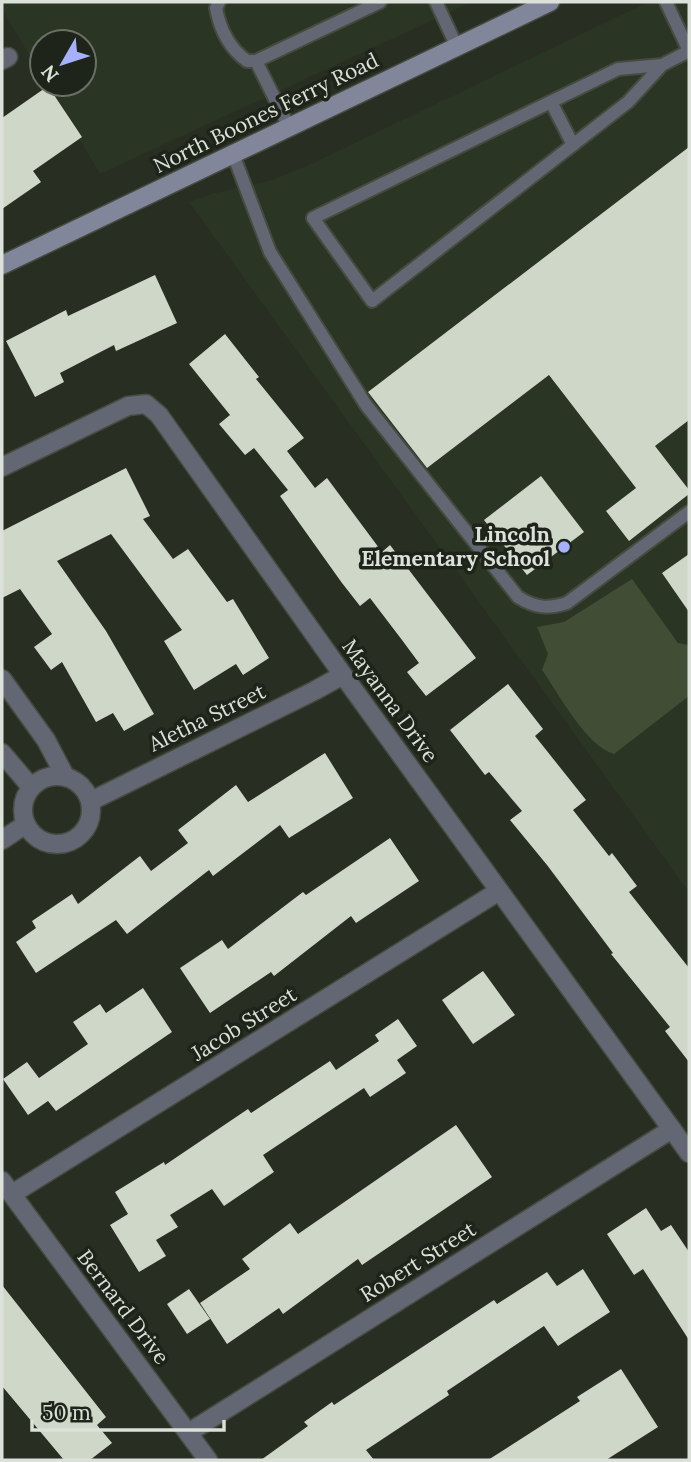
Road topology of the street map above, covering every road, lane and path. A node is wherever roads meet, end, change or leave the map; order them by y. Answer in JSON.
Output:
{"nodes":[{"id":1,"x":219,"y":2,"type":"edge"},
{"id":2,"x":380,"y":2,"type":"edge"},
{"id":3,"x":436,"y":2,"type":"edge"},
{"id":4,"x":550,"y":2,"type":"edge"},
{"id":5,"x":666,"y":2,"type":"edge"},
{"id":6,"x":457,"y":47,"type":"junction"},
{"id":7,"x":689,"y":51,"type":"edge"},
{"id":8,"x":256,"y":61,"type":"junction"},
{"id":9,"x":662,"y":65,"type":"junction"},
{"id":10,"x":551,"y":102,"type":"junction"},
{"id":11,"x":289,"y":127,"type":"junction"},
{"id":12,"x":573,"y":145,"type":"junction"},
{"id":13,"x":233,"y":154,"type":"junction"},
{"id":14,"x":2,"y":265,"type":"edge"},
{"id":15,"x":2,"y":467,"type":"edge"},
{"id":16,"x":689,"y":512,"type":"edge"},
{"id":17,"x":343,"y":675,"type":"junction"},
{"id":18,"x":2,"y":679,"type":"edge"},
{"id":19,"x":2,"y":753,"type":"edge"},
{"id":20,"x":65,"y":776,"type":"junction"},
{"id":21,"x":31,"y":787,"type":"junction"},
{"id":22,"x":91,"y":801,"type":"junction"},
{"id":23,"x":26,"y":824,"type":"junction"},
{"id":24,"x":2,"y":840,"type":"edge"},
{"id":25,"x":499,"y":891,"type":"junction"},
{"id":26,"x":672,"y":1129,"type":"junction"},
{"id":27,"x":689,"y":1153,"type":"edge"},
{"id":28,"x":7,"y":1188,"type":"edge"},
{"id":29,"x":188,"y":1433,"type":"junction"},
{"id":30,"x":208,"y":1460,"type":"edge"}],
"edges":[{"from":1,"to":8,"type":"lane"},
{"from":2,"to":8,"type":"lane"},
{"from":3,"to":6,"type":"lane"},
{"from":4,"to":6,"type":"main road","name":"North Boones Ferry Road"},
{"from":5,"to":7,"type":"lane"},
{"from":6,"to":11,"type":"main road","name":"North Boones Ferry Road"},
{"from":7,"to":9,"type":"lane"},
{"from":8,"to":11,"type":"lane"},
{"from":9,"to":10,"type":"lane"},
{"from":9,"to":12,"type":"lane"},
{"from":10,"to":12,"type":"lane"},
{"from":10,"to":12,"type":"lane"},
{"from":11,"to":13,"type":"main road","name":"North Boones Ferry Road"},
{"from":13,"to":14,"type":"main road","name":"North Boones Ferry Road"},
{"from":13,"to":16,"type":"lane"},
{"from":15,"to":17,"type":"street","name":"Mayanna Drive"},
{"from":17,"to":22,"type":"street","name":"Aletha Street"},
{"from":17,"to":25,"type":"street","name":"Mayanna Drive"},
{"from":18,"to":20,"type":"street"},
{"from":19,"to":21,"type":"street"},
{"from":20,"to":21,"type":"street"},
{"from":20,"to":22,"type":"street"},
{"from":21,"to":23,"type":"street"},
{"from":22,"to":23,"type":"street"},
{"from":23,"to":24,"type":"street"},
{"from":25,"to":26,"type":"street","name":"Mayanna Drive"},
{"from":25,"to":28,"type":"street","name":"Jacob Street"},
{"from":26,"to":27,"type":"street","name":"Mayanna Drive"},
{"from":26,"to":29,"type":"street","name":"Robert Street"},
{"from":28,"to":29,"type":"street","name":"Bernard Drive"},
{"from":29,"to":30,"type":"street","name":"Bernard Drive"}]}
